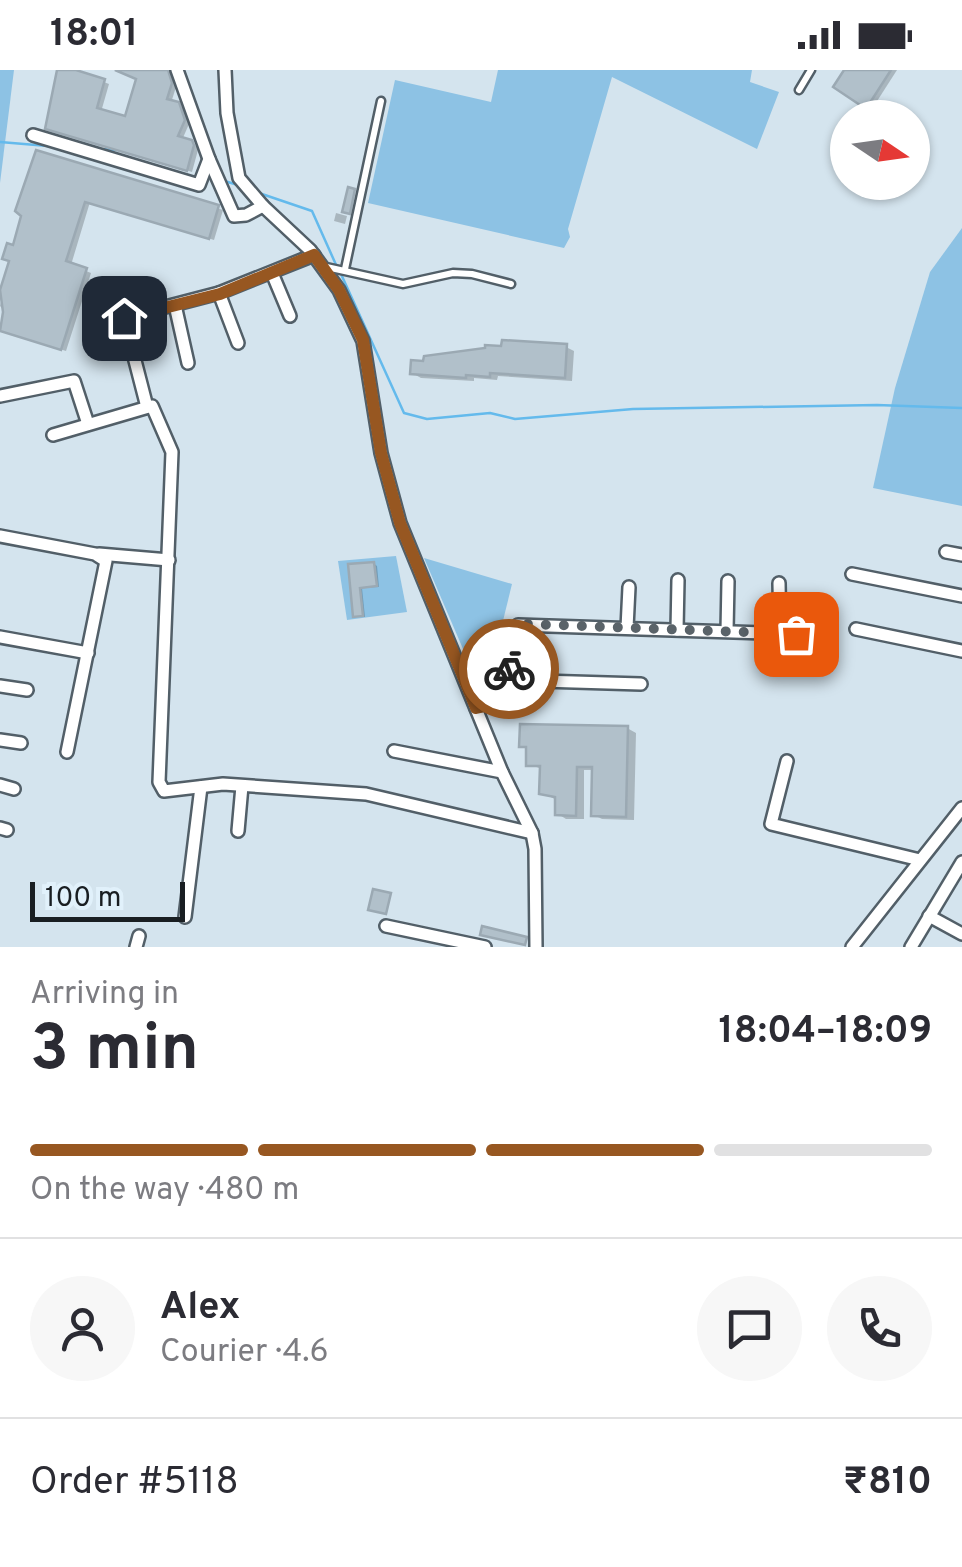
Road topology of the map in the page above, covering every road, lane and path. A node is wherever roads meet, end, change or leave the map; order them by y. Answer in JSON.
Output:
{"nodes":[{"id":1,"x":177,"y":70,"type":"edge"},
{"id":2,"x":224,"y":70,"type":"edge"},
{"id":3,"x":811,"y":70,"type":"edge"},
{"id":4,"x":799,"y":90,"type":"dead end"},
{"id":5,"x":381,"y":101,"type":"dead end"},
{"id":6,"x":33,"y":135,"type":"dead end"},
{"id":7,"x":209,"y":159,"type":"junction"},
{"id":8,"x":263,"y":206,"type":"junction"},
{"id":9,"x":314,"y":255,"type":"junction"},
{"id":10,"x":322,"y":266,"type":"junction"},
{"id":11,"x":344,"y":269,"type":"junction"},
{"id":12,"x":272,"y":273,"type":"junction"},
{"id":13,"x":511,"y":284,"type":"dead end"},
{"id":14,"x":220,"y":294,"type":"junction"},
{"id":15,"x":174,"y":305,"type":"junction"},
{"id":16,"x":290,"y":316,"type":"dead end"},
{"id":17,"x":124,"y":318,"type":"junction"},
{"id":18,"x":100,"y":324,"type":"dead end"},
{"id":19,"x":238,"y":342,"type":"dead end"},
{"id":20,"x":188,"y":363,"type":"dead end"},
{"id":21,"x":0,"y":396,"type":"edge"},
{"id":22,"x":147,"y":408,"type":"junction"},
{"id":23,"x":88,"y":424,"type":"junction"},
{"id":24,"x":53,"y":435,"type":"dead end"},
{"id":25,"x":0,"y":536,"type":"edge"},
{"id":26,"x":946,"y":552,"type":"dead end"},
{"id":27,"x":95,"y":554,"type":"junction"},
{"id":28,"x":962,"y":555,"type":"edge"},
{"id":29,"x":169,"y":560,"type":"junction"},
{"id":30,"x":852,"y":574,"type":"dead end"},
{"id":31,"x":678,"y":580,"type":"dead end"},
{"id":32,"x":728,"y":581,"type":"dead end"},
{"id":33,"x":779,"y":583,"type":"dead end"},
{"id":34,"x":628,"y":586,"type":"dead end"},
{"id":35,"x":962,"y":596,"type":"edge"},
{"id":36,"x":627,"y":628,"type":"junction"},
{"id":37,"x":856,"y":629,"type":"dead end"},
{"id":38,"x":677,"y":630,"type":"junction"},
{"id":39,"x":727,"y":632,"type":"junction"},
{"id":40,"x":780,"y":634,"type":"junction"},
{"id":41,"x":796,"y":634,"type":"dead end"},
{"id":42,"x":0,"y":637,"type":"edge"},
{"id":43,"x":962,"y":652,"type":"edge"},
{"id":44,"x":88,"y":653,"type":"junction"},
{"id":45,"x":507,"y":680,"type":"junction"},
{"id":46,"x":641,"y":684,"type":"dead end"},
{"id":47,"x":0,"y":686,"type":"edge"},
{"id":48,"x":27,"y":690,"type":"dead end"},
{"id":49,"x":476,"y":708,"type":"junction"},
{"id":50,"x":0,"y":740,"type":"edge"},
{"id":51,"x":21,"y":744,"type":"dead end"},
{"id":52,"x":394,"y":750,"type":"dead end"},
{"id":53,"x":68,"y":752,"type":"dead end"},
{"id":54,"x":787,"y":761,"type":"dead end"},
{"id":55,"x":502,"y":772,"type":"junction"},
{"id":56,"x":0,"y":785,"type":"edge"},
{"id":57,"x":242,"y":786,"type":"junction"},
{"id":58,"x":201,"y":787,"type":"junction"},
{"id":59,"x":14,"y":789,"type":"dead end"},
{"id":60,"x":962,"y":808,"type":"edge"},
{"id":61,"x":238,"y":831,"type":"dead end"},
{"id":62,"x":532,"y":834,"type":"junction"},
{"id":63,"x":920,"y":860,"type":"junction"},
{"id":64,"x":962,"y":863,"type":"edge"},
{"id":65,"x":929,"y":916,"type":"junction"},
{"id":66,"x":185,"y":918,"type":"dead end"},
{"id":67,"x":386,"y":926,"type":"dead end"},
{"id":68,"x":962,"y":934,"type":"edge"},
{"id":69,"x":484,"y":947,"type":"edge"},
{"id":70,"x":536,"y":947,"type":"edge"},
{"id":71,"x":852,"y":947,"type":"edge"},
{"id":72,"x":912,"y":947,"type":"edge"}],
"edges":[{"from":1,"to":7,"type":"street"},
{"from":2,"to":8,"type":"street"},
{"from":3,"to":4,"type":"lane"},
{"from":5,"to":11,"type":"lane"},
{"from":6,"to":7,"type":"street"},
{"from":7,"to":8,"type":"street"},
{"from":8,"to":9,"type":"street"},
{"from":9,"to":10,"type":"street"},
{"from":9,"to":12,"type":"street"},
{"from":10,"to":11,"type":"lane"},
{"from":10,"to":49,"type":"street"},
{"from":11,"to":13,"type":"lane"},
{"from":12,"to":14,"type":"street"},
{"from":12,"to":16,"type":"street"},
{"from":14,"to":15,"type":"street"},
{"from":14,"to":19,"type":"street"},
{"from":15,"to":17,"type":"street"},
{"from":15,"to":20,"type":"street"},
{"from":17,"to":18,"type":"street"},
{"from":17,"to":22,"type":"street"},
{"from":21,"to":23,"type":"street"},
{"from":22,"to":23,"type":"street"},
{"from":22,"to":29,"type":"street"},
{"from":23,"to":24,"type":"street"},
{"from":25,"to":27,"type":"street"},
{"from":26,"to":28,"type":"street"},
{"from":27,"to":29,"type":"street"},
{"from":27,"to":44,"type":"street"},
{"from":29,"to":58,"type":"street"},
{"from":30,"to":35,"type":"street"},
{"from":31,"to":38,"type":"street"},
{"from":32,"to":39,"type":"street"},
{"from":33,"to":40,"type":"street"},
{"from":34,"to":36,"type":"street"},
{"from":36,"to":38,"type":"street"},
{"from":36,"to":45,"type":"street"},
{"from":37,"to":43,"type":"street"},
{"from":38,"to":39,"type":"street"},
{"from":39,"to":40,"type":"street"},
{"from":40,"to":41,"type":"street"},
{"from":42,"to":44,"type":"street"},
{"from":44,"to":53,"type":"street"},
{"from":45,"to":46,"type":"street"},
{"from":45,"to":49,"type":"street"},
{"from":47,"to":48,"type":"street"},
{"from":49,"to":55,"type":"street"},
{"from":50,"to":51,"type":"street"},
{"from":52,"to":55,"type":"street"},
{"from":54,"to":63,"type":"street"},
{"from":55,"to":62,"type":"street"},
{"from":56,"to":59,"type":"street"},
{"from":57,"to":58,"type":"street"},
{"from":57,"to":61,"type":"street"},
{"from":57,"to":62,"type":"street"},
{"from":58,"to":66,"type":"street"},
{"from":60,"to":63,"type":"street"},
{"from":62,"to":70,"type":"street"},
{"from":63,"to":71,"type":"street"},
{"from":64,"to":65,"type":"street"},
{"from":65,"to":68,"type":"street"},
{"from":65,"to":72,"type":"street"},
{"from":67,"to":69,"type":"street"}]}
